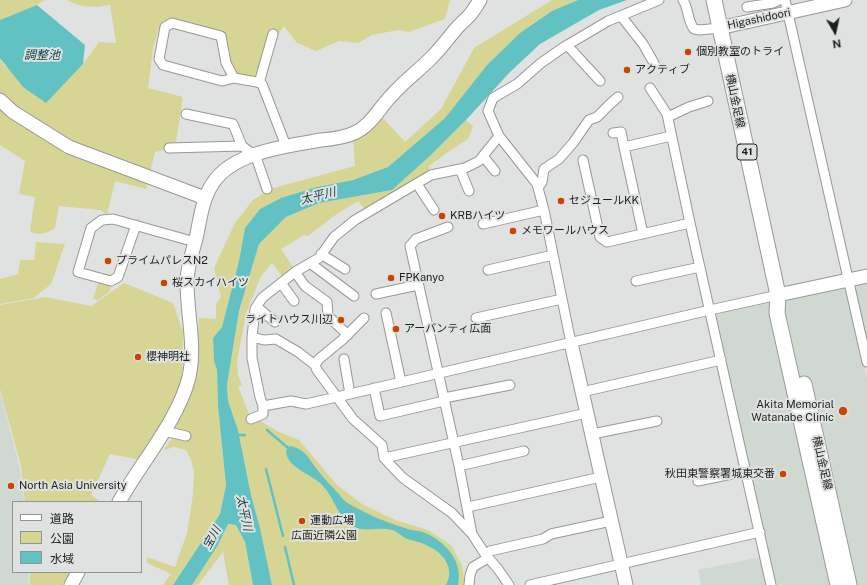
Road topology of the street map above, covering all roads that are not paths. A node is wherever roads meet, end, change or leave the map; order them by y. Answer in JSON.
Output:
{"nodes":[{"id":1,"x":480,"y":0,"type":"edge"},
{"id":2,"x":659,"y":0,"type":"edge"},
{"id":3,"x":683,"y":0,"type":"edge"},
{"id":4,"x":779,"y":0,"type":"edge"},
{"id":5,"x":785,"y":0,"type":"edge"},
{"id":6,"x":845,"y":0,"type":"edge"},
{"id":7,"x":715,"y":4,"type":"edge"},
{"id":8,"x":747,"y":6,"type":"dead end"},
{"id":9,"x":788,"y":13,"type":"junction"},
{"id":10,"x":621,"y":16,"type":"junction"},
{"id":11,"x":719,"y":28,"type":"junction"},
{"id":12,"x":273,"y":34,"type":"dead end"},
{"id":13,"x":567,"y":45,"type":"junction"},
{"id":14,"x":654,"y":63,"type":"dead end"},
{"id":15,"x":234,"y":78,"type":"junction"},
{"id":16,"x":600,"y":81,"type":"dead end"},
{"id":17,"x":259,"y":83,"type":"junction"},
{"id":18,"x":650,"y":88,"type":"dead end"},
{"id":19,"x":618,"y":97,"type":"dead end"},
{"id":20,"x":0,"y":100,"type":"edge"},
{"id":21,"x":708,"y":101,"type":"dead end"},
{"id":22,"x":186,"y":114,"type":"dead end"},
{"id":23,"x":668,"y":117,"type":"junction"},
{"id":24,"x":613,"y":133,"type":"dead end"},
{"id":25,"x":499,"y":136,"type":"junction"},
{"id":26,"x":671,"y":136,"type":"junction"},
{"id":27,"x":242,"y":146,"type":"junction"},
{"id":28,"x":286,"y":146,"type":"junction"},
{"id":29,"x":624,"y":146,"type":"junction"},
{"id":30,"x":169,"y":148,"type":"dead end"},
{"id":31,"x":255,"y":155,"type":"junction"},
{"id":32,"x":483,"y":156,"type":"junction"},
{"id":33,"x":583,"y":160,"type":"dead end"},
{"id":34,"x":460,"y":169,"type":"junction"},
{"id":35,"x":495,"y":172,"type":"dead end"},
{"id":36,"x":417,"y":184,"type":"junction"},
{"id":37,"x":538,"y":188,"type":"junction"},
{"id":38,"x":267,"y":189,"type":"dead end"},
{"id":39,"x":469,"y":191,"type":"dead end"},
{"id":40,"x":205,"y":198,"type":"junction"},
{"id":41,"x":434,"y":210,"type":"dead end"},
{"id":42,"x":544,"y":210,"type":"junction"},
{"id":43,"x":483,"y":224,"type":"dead end"},
{"id":44,"x":690,"y":224,"type":"junction"},
{"id":45,"x":136,"y":225,"type":"junction"},
{"id":46,"x":448,"y":227,"type":"dead end"},
{"id":47,"x":643,"y":234,"type":"junction"},
{"id":48,"x":195,"y":242,"type":"junction"},
{"id":49,"x":321,"y":254,"type":"junction"},
{"id":50,"x":553,"y":255,"type":"junction"},
{"id":51,"x":310,"y":263,"type":"junction"},
{"id":52,"x":700,"y":267,"type":"junction"},
{"id":53,"x":345,"y":269,"type":"dead end"},
{"id":54,"x":488,"y":270,"type":"dead end"},
{"id":55,"x":295,"y":272,"type":"junction"},
{"id":56,"x":867,"y":276,"type":"edge"},
{"id":57,"x":849,"y":280,"type":"junction"},
{"id":58,"x":636,"y":281,"type":"dead end"},
{"id":59,"x":281,"y":283,"type":"junction"},
{"id":60,"x":418,"y":285,"type":"junction"},
{"id":61,"x":376,"y":294,"type":"dead end"},
{"id":62,"x":778,"y":295,"type":"junction"},
{"id":63,"x":354,"y":296,"type":"dead end"},
{"id":64,"x":562,"y":299,"type":"junction"},
{"id":65,"x":294,"y":301,"type":"dead end"},
{"id":66,"x":256,"y":307,"type":"junction"},
{"id":67,"x":710,"y":310,"type":"junction"},
{"id":68,"x":386,"y":313,"type":"dead end"},
{"id":69,"x":364,"y":318,"type":"dead end"},
{"id":70,"x":476,"y":318,"type":"dead end"},
{"id":71,"x":274,"y":322,"type":"dead end"},
{"id":72,"x":348,"y":335,"type":"junction"},
{"id":73,"x":252,"y":337,"type":"junction"},
{"id":74,"x":571,"y":343,"type":"junction"},
{"id":75,"x":344,"y":359,"type":"dead end"},
{"id":76,"x":720,"y":360,"type":"junction"},
{"id":77,"x":867,"y":362,"type":"edge"},
{"id":78,"x":315,"y":365,"type":"junction"},
{"id":79,"x":438,"y":374,"type":"junction"},
{"id":80,"x":401,"y":382,"type":"junction"},
{"id":81,"x":510,"y":385,"type":"dead end"},
{"id":82,"x":374,"y":388,"type":"junction"},
{"id":83,"x":582,"y":392,"type":"junction"},
{"id":84,"x":350,"y":394,"type":"junction"},
{"id":85,"x":336,"y":397,"type":"junction"},
{"id":86,"x":444,"y":400,"type":"junction"},
{"id":87,"x":263,"y":406,"type":"junction"},
{"id":88,"x":587,"y":413,"type":"junction"},
{"id":89,"x":251,"y":419,"type":"dead end"},
{"id":90,"x":657,"y":421,"type":"dead end"},
{"id":91,"x":164,"y":431,"type":"junction"},
{"id":92,"x":592,"y":434,"type":"junction"},
{"id":93,"x":186,"y":436,"type":"dead end"},
{"id":94,"x":453,"y":442,"type":"junction"},
{"id":95,"x":524,"y":451,"type":"dead end"},
{"id":96,"x":384,"y":458,"type":"junction"},
{"id":97,"x":459,"y":466,"type":"junction"},
{"id":98,"x":817,"y":467,"type":"junction"},
{"id":99,"x":746,"y":471,"type":"junction"},
{"id":100,"x":601,"y":477,"type":"junction"},
{"id":101,"x":698,"y":481,"type":"dead end"},
{"id":102,"x":120,"y":501,"type":"edge"},
{"id":103,"x":468,"y":507,"type":"junction"},
{"id":104,"x":611,"y":521,"type":"junction"},
{"id":105,"x":760,"y":532,"type":"junction"},
{"id":106,"x":472,"y":534,"type":"junction"},
{"id":107,"x":486,"y":556,"type":"junction"},
{"id":108,"x":621,"y":564,"type":"junction"},
{"id":109,"x":77,"y":573,"type":"edge"},
{"id":110,"x":71,"y":585,"type":"edge"},
{"id":111,"x":469,"y":585,"type":"edge"},
{"id":112,"x":509,"y":585,"type":"edge"},
{"id":113,"x":530,"y":585,"type":"edge"},
{"id":114,"x":626,"y":585,"type":"edge"},
{"id":115,"x":771,"y":585,"type":"edge"},
{"id":116,"x":838,"y":585,"type":"edge"},
{"id":117,"x":849,"y":585,"type":"edge"}],
"edges":[{"from":1,"to":28,"type":"street"},
{"from":2,"to":10,"type":"street"},
{"from":3,"to":11,"type":"street"},
{"from":4,"to":8,"type":"street"},
{"from":5,"to":9,"type":"street"},
{"from":6,"to":9,"type":"street","name":"Higashidoori"},
{"from":7,"to":11,"type":"main road","name":"横山金足線","number":"41"},
{"from":9,"to":11,"type":"street","name":"Higashidoori"},
{"from":9,"to":57,"type":"street"},
{"from":10,"to":13,"type":"street"},
{"from":10,"to":14,"type":"street"},
{"from":11,"to":62,"type":"main road","name":"横山金足線","number":"41"},
{"from":12,"to":17,"type":"street"},
{"from":13,"to":16,"type":"street"},
{"from":13,"to":25,"type":"street"},
{"from":15,"to":15,"type":"street"},
{"from":15,"to":17,"type":"street"},
{"from":17,"to":28,"type":"street"},
{"from":18,"to":23,"type":"street"},
{"from":19,"to":37,"type":"street"},
{"from":20,"to":40,"type":"street"},
{"from":21,"to":23,"type":"street"},
{"from":22,"to":27,"type":"street"},
{"from":23,"to":26,"type":"street"},
{"from":24,"to":29,"type":"street"},
{"from":25,"to":32,"type":"street"},
{"from":25,"to":37,"type":"street"},
{"from":26,"to":29,"type":"street"},
{"from":26,"to":44,"type":"street"},
{"from":27,"to":30,"type":"street"},
{"from":27,"to":31,"type":"street"},
{"from":28,"to":31,"type":"street"},
{"from":29,"to":47,"type":"street"},
{"from":31,"to":38,"type":"street"},
{"from":31,"to":40,"type":"street"},
{"from":32,"to":34,"type":"street"},
{"from":32,"to":35,"type":"street"},
{"from":33,"to":47,"type":"street"},
{"from":34,"to":36,"type":"street"},
{"from":34,"to":39,"type":"street"},
{"from":36,"to":41,"type":"street"},
{"from":36,"to":49,"type":"street"},
{"from":37,"to":42,"type":"street"},
{"from":40,"to":48,"type":"street"},
{"from":42,"to":43,"type":"street"},
{"from":42,"to":50,"type":"street"},
{"from":44,"to":47,"type":"street"},
{"from":44,"to":52,"type":"street"},
{"from":45,"to":45,"type":"street"},
{"from":45,"to":48,"type":"street"},
{"from":46,"to":60,"type":"street"},
{"from":48,"to":91,"type":"street"},
{"from":49,"to":51,"type":"street"},
{"from":49,"to":53,"type":"street"},
{"from":50,"to":54,"type":"street"},
{"from":50,"to":64,"type":"street"},
{"from":51,"to":55,"type":"street"},
{"from":51,"to":63,"type":"street"},
{"from":52,"to":58,"type":"street"},
{"from":52,"to":67,"type":"street"},
{"from":55,"to":59,"type":"street"},
{"from":55,"to":72,"type":"street"},
{"from":56,"to":57,"type":"street"},
{"from":57,"to":62,"type":"street"},
{"from":57,"to":77,"type":"street"},
{"from":59,"to":65,"type":"street"},
{"from":59,"to":66,"type":"street"},
{"from":60,"to":61,"type":"street"},
{"from":60,"to":79,"type":"street"},
{"from":62,"to":67,"type":"street"},
{"from":62,"to":98,"type":"main road","name":"横山金足線","number":"41"},
{"from":64,"to":70,"type":"street"},
{"from":64,"to":74,"type":"street"},
{"from":66,"to":71,"type":"street"},
{"from":66,"to":73,"type":"street"},
{"from":67,"to":74,"type":"street"},
{"from":67,"to":76,"type":"street"},
{"from":68,"to":80,"type":"street"},
{"from":69,"to":72,"type":"street"},
{"from":72,"to":78,"type":"street"},
{"from":73,"to":78,"type":"street"},
{"from":73,"to":87,"type":"street"},
{"from":74,"to":79,"type":"street"},
{"from":74,"to":83,"type":"street"},
{"from":75,"to":84,"type":"street"},
{"from":76,"to":83,"type":"street"},
{"from":76,"to":99,"type":"street"},
{"from":78,"to":85,"type":"street"},
{"from":79,"to":80,"type":"street"},
{"from":79,"to":86,"type":"street"},
{"from":80,"to":82,"type":"street"},
{"from":81,"to":86,"type":"street"},
{"from":82,"to":84,"type":"street"},
{"from":82,"to":86,"type":"street"},
{"from":83,"to":88,"type":"street"},
{"from":84,"to":85,"type":"street"},
{"from":85,"to":87,"type":"street"},
{"from":85,"to":96,"type":"street"},
{"from":86,"to":94,"type":"street"},
{"from":87,"to":89,"type":"street"},
{"from":88,"to":92,"type":"street"},
{"from":88,"to":94,"type":"street"},
{"from":90,"to":92,"type":"street"},
{"from":91,"to":93,"type":"street"},
{"from":91,"to":102,"type":"street"},
{"from":92,"to":100,"type":"street"},
{"from":94,"to":96,"type":"street"},
{"from":94,"to":97,"type":"street"},
{"from":95,"to":97,"type":"street"},
{"from":96,"to":106,"type":"street"},
{"from":97,"to":103,"type":"street"},
{"from":98,"to":116,"type":"main road","name":"横山金足線","number":"41"},
{"from":98,"to":117,"type":"main road","name":"横山金足線","number":"41"},
{"from":99,"to":101,"type":"street"},
{"from":99,"to":105,"type":"street"},
{"from":100,"to":103,"type":"street"},
{"from":100,"to":104,"type":"street"},
{"from":103,"to":106,"type":"street"},
{"from":104,"to":107,"type":"street"},
{"from":104,"to":108,"type":"street"},
{"from":105,"to":108,"type":"street"},
{"from":105,"to":115,"type":"street"},
{"from":106,"to":107,"type":"street"},
{"from":107,"to":111,"type":"street"},
{"from":107,"to":112,"type":"street"},
{"from":108,"to":113,"type":"street"},
{"from":108,"to":114,"type":"street"},
{"from":109,"to":110,"type":"street"}]}
